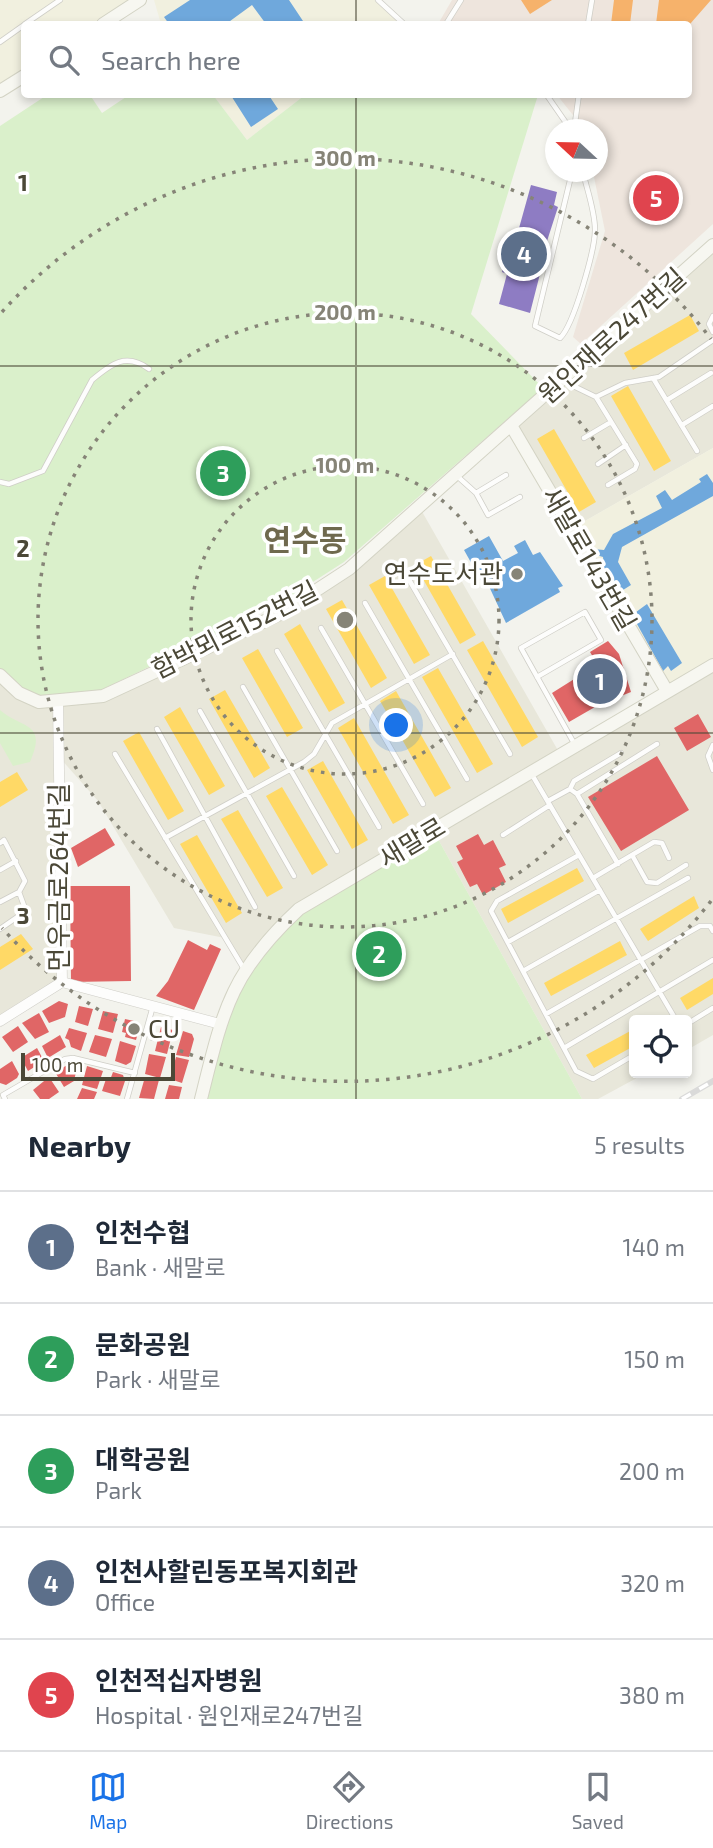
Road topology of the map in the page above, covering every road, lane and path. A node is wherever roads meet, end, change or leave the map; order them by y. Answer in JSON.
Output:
{"nodes":[{"id":1,"x":60,"y":0,"type":"edge"},
{"id":2,"x":140,"y":0,"type":"edge"},
{"id":3,"x":378,"y":0,"type":"edge"},
{"id":4,"x":461,"y":0,"type":"edge"},
{"id":5,"x":592,"y":0,"type":"edge"},
{"id":6,"x":31,"y":21,"type":"edge"},
{"id":7,"x":108,"y":21,"type":"edge"},
{"id":8,"x":401,"y":21,"type":"edge"},
{"id":9,"x":448,"y":21,"type":"edge"},
{"id":10,"x":588,"y":21,"type":"edge"},
{"id":11,"x":21,"y":28,"type":"edge"},
{"id":12,"x":0,"y":42,"type":"edge"},
{"id":13,"x":21,"y":77,"type":"edge"},
{"id":14,"x":0,"y":92,"type":"edge"},
{"id":15,"x":549,"y":98,"type":"edge"},
{"id":16,"x":578,"y":98,"type":"edge"},
{"id":17,"x":564,"y":119,"type":"edge"},
{"id":18,"x":574,"y":119,"type":"edge"},
{"id":19,"x":570,"y":182,"type":"edge"},
{"id":20,"x":585,"y":182,"type":"edge"},
{"id":21,"x":713,"y":245,"type":"edge"},
{"id":22,"x":713,"y":316,"type":"edge"},
{"id":23,"x":713,"y":332,"type":"edge"},
{"id":24,"x":713,"y":341,"type":"edge"},
{"id":25,"x":149,"y":369,"type":"dead end"},
{"id":26,"x":710,"y":373,"type":"dead end"},
{"id":27,"x":653,"y":377,"type":"junction"},
{"id":28,"x":563,"y":381,"type":"junction"},
{"id":29,"x":596,"y":397,"type":"junction"},
{"id":30,"x":667,"y":400,"type":"junction"},
{"id":31,"x":713,"y":406,"type":"edge"},
{"id":32,"x":611,"y":422,"type":"junction"},
{"id":33,"x":682,"y":425,"type":"junction"},
{"id":34,"x":512,"y":427,"type":"junction"},
{"id":35,"x":584,"y":438,"type":"dead end"},
{"id":36,"x":626,"y":446,"type":"junction"},
{"id":37,"x":698,"y":451,"type":"dead end"},
{"id":38,"x":598,"y":464,"type":"dead end"},
{"id":39,"x":457,"y":475,"type":"junction"},
{"id":40,"x":506,"y":475,"type":"dead end"},
{"id":41,"x":0,"y":482,"type":"edge"},
{"id":42,"x":608,"y":485,"type":"dead end"},
{"id":43,"x":476,"y":494,"type":"junction"},
{"id":44,"x":520,"y":497,"type":"dead end"},
{"id":45,"x":408,"y":578,"type":"dead end"},
{"id":46,"x":365,"y":603,"type":"dead end"},
{"id":47,"x":321,"y":628,"type":"dead end"},
{"id":48,"x":277,"y":651,"type":"dead end"},
{"id":49,"x":453,"y":654,"type":"junction"},
{"id":50,"x":713,"y":665,"type":"edge"},
{"id":51,"x":0,"y":675,"type":"edge"},
{"id":52,"x":537,"y":677,"type":"junction"},
{"id":53,"x":409,"y":679,"type":"junction"},
{"id":54,"x":243,"y":687,"type":"dead end"},
{"id":55,"x":667,"y":691,"type":"junction"},
{"id":56,"x":58,"y":701,"type":"junction"},
{"id":57,"x":365,"y":704,"type":"junction"},
{"id":58,"x":200,"y":711,"type":"dead end"},
{"id":59,"x":157,"y":729,"type":"dead end"},
{"id":60,"x":325,"y":733,"type":"junction"},
{"id":61,"x":657,"y":744,"type":"dead end"},
{"id":62,"x":713,"y":745,"type":"edge"},
{"id":63,"x":575,"y":746,"type":"junction"},
{"id":64,"x":621,"y":753,"type":"dead end"},
{"id":65,"x":114,"y":754,"type":"dead end"},
{"id":66,"x":510,"y":754,"type":"dead end"},
{"id":67,"x":291,"y":770,"type":"junction"},
{"id":68,"x":713,"y":771,"type":"edge"},
{"id":69,"x":531,"y":772,"type":"junction"},
{"id":70,"x":467,"y":779,"type":"dead end"},
{"id":71,"x":570,"y":789,"type":"junction"},
{"id":72,"x":248,"y":793,"type":"junction"},
{"id":73,"x":577,"y":794,"type":"junction"},
{"id":74,"x":549,"y":803,"type":"junction"},
{"id":75,"x":423,"y":804,"type":"dead end"},
{"id":76,"x":205,"y":816,"type":"junction"},
{"id":77,"x":379,"y":827,"type":"dead end"},
{"id":78,"x":503,"y":835,"type":"dead end"},
{"id":79,"x":165,"y":838,"type":"junction"},
{"id":80,"x":0,"y":843,"type":"edge"},
{"id":81,"x":337,"y":851,"type":"dead end"},
{"id":82,"x":579,"y":855,"type":"junction"},
{"id":83,"x":632,"y":855,"type":"junction"},
{"id":84,"x":669,"y":858,"type":"dead end"},
{"id":85,"x":16,"y":861,"type":"junction"},
{"id":86,"x":618,"y":864,"type":"junction"},
{"id":87,"x":685,"y":865,"type":"dead end"},
{"id":88,"x":0,"y":870,"type":"edge"},
{"id":89,"x":294,"y":876,"type":"dead end"},
{"id":90,"x":593,"y":878,"type":"junction"},
{"id":91,"x":688,"y":878,"type":"dead end"},
{"id":92,"x":600,"y":890,"type":"junction"},
{"id":93,"x":19,"y":892,"type":"junction"},
{"id":94,"x":0,"y":902,"type":"edge"},
{"id":95,"x":255,"y":907,"type":"dead end"},
{"id":96,"x":617,"y":920,"type":"junction"},
{"id":97,"x":0,"y":929,"type":"edge"},
{"id":98,"x":713,"y":931,"type":"edge"},
{"id":99,"x":508,"y":942,"type":"junction"},
{"id":100,"x":641,"y":960,"type":"junction"},
{"id":101,"x":713,"y":960,"type":"edge"},
{"id":102,"x":245,"y":970,"type":"junction"},
{"id":103,"x":523,"y":971,"type":"junction"},
{"id":104,"x":62,"y":982,"type":"junction"},
{"id":105,"x":659,"y":990,"type":"junction"},
{"id":106,"x":153,"y":1006,"type":"junction"},
{"id":107,"x":713,"y":1008,"type":"edge"},
{"id":108,"x":546,"y":1014,"type":"junction"},
{"id":109,"x":673,"y":1015,"type":"edge"},
{"id":110,"x":0,"y":1021,"type":"edge"},
{"id":111,"x":692,"y":1021,"type":"edge"},
{"id":112,"x":220,"y":1024,"type":"junction"},
{"id":113,"x":564,"y":1048,"type":"junction"},
{"id":114,"x":629,"y":1058,"type":"edge"},
{"id":115,"x":135,"y":1073,"type":"junction"},
{"id":116,"x":3,"y":1095,"type":"edge"},
{"id":117,"x":127,"y":1099,"type":"edge"},
{"id":118,"x":201,"y":1099,"type":"edge"}],
"edges":[{"from":1,"to":6,"type":"lane"},
{"from":2,"to":7,"type":"street"},
{"from":3,"to":8,"type":"lane"},
{"from":4,"to":9,"type":"lane"},
{"from":5,"to":10,"type":"lane"},
{"from":11,"to":12,"type":"lane"},
{"from":13,"to":14,"type":"street"},
{"from":15,"to":17,"type":"lane"},
{"from":16,"to":18,"type":"lane"},
{"from":19,"to":20,"type":"lane"},
{"from":21,"to":28,"type":"street","name":"원인재로247번길"},
{"from":22,"to":23,"type":"lane"},
{"from":24,"to":27,"type":"lane"},
{"from":25,"to":41,"type":"lane"},
{"from":26,"to":30,"type":"lane"},
{"from":27,"to":29,"type":"lane"},
{"from":27,"to":30,"type":"lane"},
{"from":28,"to":29,"type":"lane"},
{"from":28,"to":34,"type":"street","name":"원인재로247번길"},
{"from":29,"to":32,"type":"lane"},
{"from":30,"to":33,"type":"lane"},
{"from":31,"to":33,"type":"lane"},
{"from":32,"to":35,"type":"lane"},
{"from":32,"to":36,"type":"lane"},
{"from":33,"to":37,"type":"lane"},
{"from":34,"to":39,"type":"street","name":"함박뫼로152번길"},
{"from":34,"to":55,"type":"street","name":"새말로143번길"},
{"from":36,"to":38,"type":"lane"},
{"from":36,"to":42,"type":"lane"},
{"from":39,"to":43,"type":"lane"},
{"from":39,"to":56,"type":"street","name":"함박뫼로152번길"},
{"from":40,"to":43,"type":"lane"},
{"from":43,"to":44,"type":"lane"},
{"from":45,"to":49,"type":"lane"},
{"from":46,"to":53,"type":"lane"},
{"from":47,"to":57,"type":"lane"},
{"from":48,"to":60,"type":"lane"},
{"from":49,"to":53,"type":"lane"},
{"from":49,"to":66,"type":"lane"},
{"from":50,"to":55,"type":"street","name":"새말로"},
{"from":51,"to":56,"type":"street","name":"함박뫼로152번길"},
{"from":52,"to":52,"type":"lane"},
{"from":52,"to":63,"type":"lane"},
{"from":53,"to":57,"type":"lane"},
{"from":53,"to":70,"type":"lane"},
{"from":54,"to":67,"type":"lane"},
{"from":55,"to":63,"type":"street","name":"새말로"},
{"from":56,"to":104,"type":"street","name":"먼우금로264번길"},
{"from":57,"to":60,"type":"lane"},
{"from":57,"to":75,"type":"lane"},
{"from":58,"to":72,"type":"lane"},
{"from":59,"to":76,"type":"lane"},
{"from":60,"to":67,"type":"lane"},
{"from":60,"to":77,"type":"lane"},
{"from":61,"to":73,"type":"lane"},
{"from":62,"to":68,"type":"lane"},
{"from":63,"to":69,"type":"street","name":"새말로"},
{"from":64,"to":71,"type":"lane"},
{"from":65,"to":79,"type":"lane"},
{"from":67,"to":72,"type":"lane"},
{"from":67,"to":81,"type":"lane"},
{"from":69,"to":74,"type":"lane"},
{"from":69,"to":102,"type":"street","name":"새말로"},
{"from":71,"to":73,"type":"lane"},
{"from":71,"to":74,"type":"lane"},
{"from":72,"to":76,"type":"lane"},
{"from":72,"to":89,"type":"lane"},
{"from":73,"to":86,"type":"lane"},
{"from":74,"to":78,"type":"lane"},
{"from":74,"to":82,"type":"lane"},
{"from":76,"to":79,"type":"lane"},
{"from":76,"to":95,"type":"lane"},
{"from":79,"to":102,"type":"lane"},
{"from":80,"to":85,"type":"lane"},
{"from":82,"to":90,"type":"lane"},
{"from":82,"to":99,"type":"lane"},
{"from":83,"to":84,"type":"lane"},
{"from":83,"to":86,"type":"lane"},
{"from":83,"to":87,"type":"lane"},
{"from":85,"to":88,"type":"lane"},
{"from":85,"to":93,"type":"lane"},
{"from":86,"to":90,"type":"lane"},
{"from":90,"to":92,"type":"lane"},
{"from":91,"to":96,"type":"lane"},
{"from":92,"to":96,"type":"lane"},
{"from":92,"to":99,"type":"lane"},
{"from":93,"to":94,"type":"lane"},
{"from":93,"to":97,"type":"lane"},
{"from":96,"to":100,"type":"lane"},
{"from":96,"to":103,"type":"lane"},
{"from":98,"to":100,"type":"lane"},
{"from":99,"to":103,"type":"lane"},
{"from":100,"to":105,"type":"lane"},
{"from":100,"to":108,"type":"lane"},
{"from":101,"to":105,"type":"lane"},
{"from":102,"to":112,"type":"street","name":"새말로"},
{"from":103,"to":108,"type":"lane"},
{"from":104,"to":106,"type":"street"},
{"from":104,"to":110,"type":"street","name":"먼우금로264번길"},
{"from":105,"to":109,"type":"lane"},
{"from":105,"to":113,"type":"lane"},
{"from":106,"to":112,"type":"street"},
{"from":106,"to":115,"type":"lane"},
{"from":107,"to":111,"type":"lane"},
{"from":108,"to":113,"type":"lane"},
{"from":112,"to":118,"type":"street","name":"새말로"},
{"from":113,"to":114,"type":"lane"},
{"from":115,"to":116,"type":"lane"},
{"from":115,"to":117,"type":"lane"}]}
